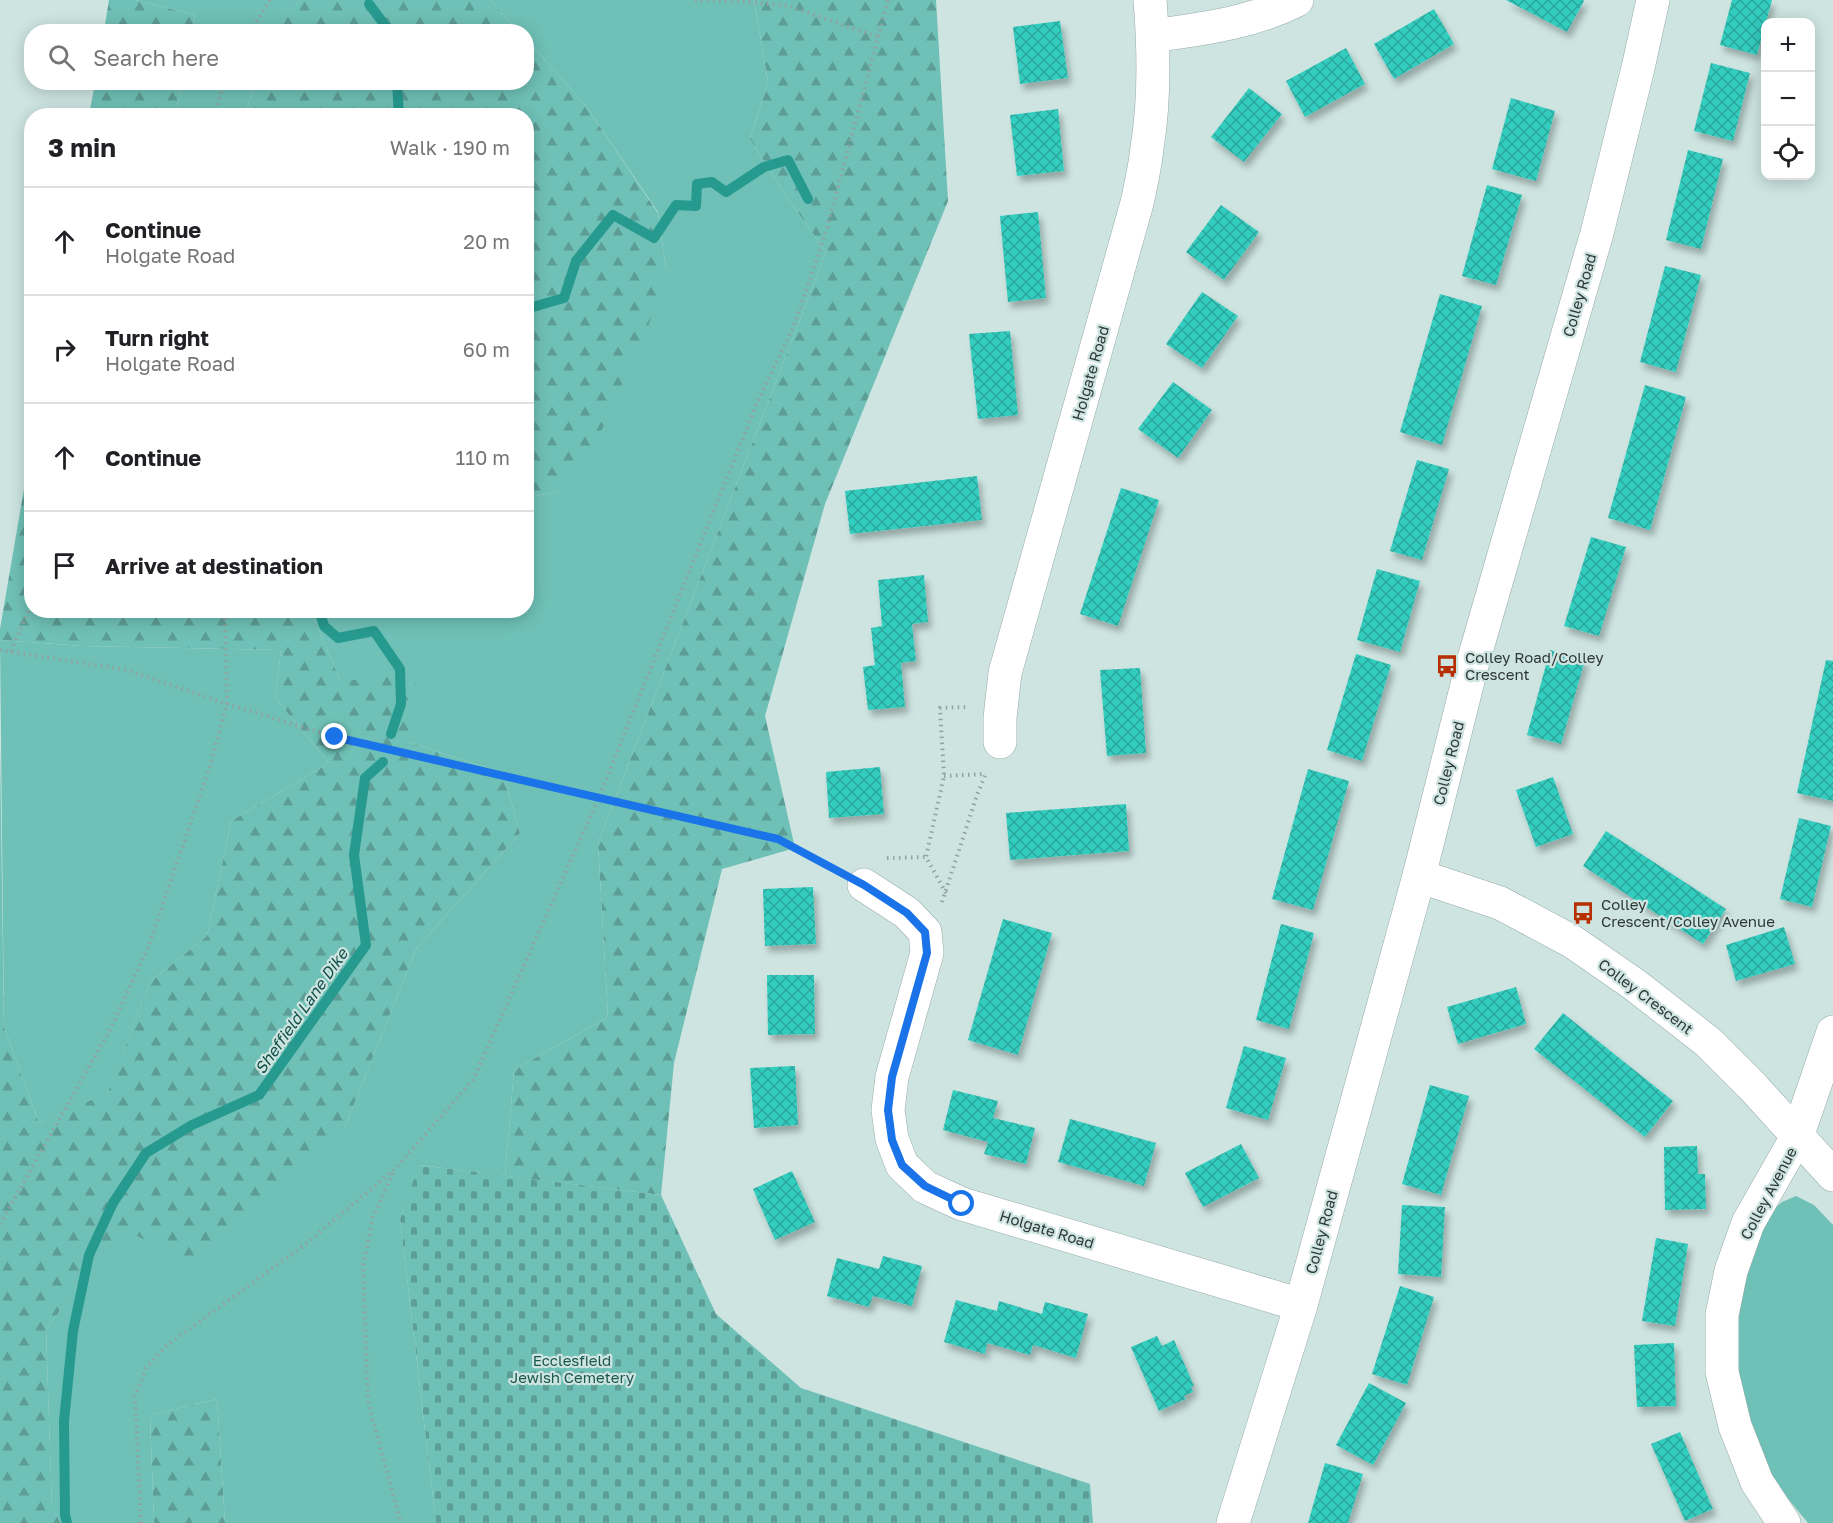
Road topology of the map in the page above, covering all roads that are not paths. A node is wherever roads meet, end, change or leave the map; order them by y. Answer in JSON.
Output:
{"nodes":[{"id":1,"x":1150,"y":0,"type":"edge"},
{"id":2,"x":1297,"y":0,"type":"edge"},
{"id":3,"x":1653,"y":0,"type":"edge"},
{"id":4,"x":1153,"y":36,"type":"junction"},
{"id":5,"x":1000,"y":742,"type":"road end"},
{"id":6,"x":1419,"y":876,"type":"junction"},
{"id":7,"x":864,"y":885,"type":"road end"},
{"id":8,"x":1833,"y":1032,"type":"edge"},
{"id":9,"x":1797,"y":1137,"type":"junction"},
{"id":10,"x":1833,"y":1175,"type":"edge"},
{"id":11,"x":1300,"y":1305,"type":"junction"},
{"id":12,"x":1233,"y":1523,"type":"edge"},
{"id":13,"x":1784,"y":1523,"type":"edge"}],
"edges":[{"from":1,"to":4,"type":"street","name":"Holgate Road"},
{"from":2,"to":4,"type":"street"},
{"from":3,"to":6,"type":"street","name":"Colley Road"},
{"from":4,"to":5,"type":"street","name":"Holgate Road"},
{"from":6,"to":9,"type":"street","name":"Colley Crescent"},
{"from":6,"to":11,"type":"street","name":"Colley Road"},
{"from":7,"to":11,"type":"street","name":"Holgate Road"},
{"from":8,"to":9,"type":"street","name":"Colley Avenue"},
{"from":9,"to":10,"type":"street","name":"Colley Crescent"},
{"from":9,"to":13,"type":"street","name":"Colley Avenue"},
{"from":11,"to":12,"type":"street","name":"Colley Road"}]}
